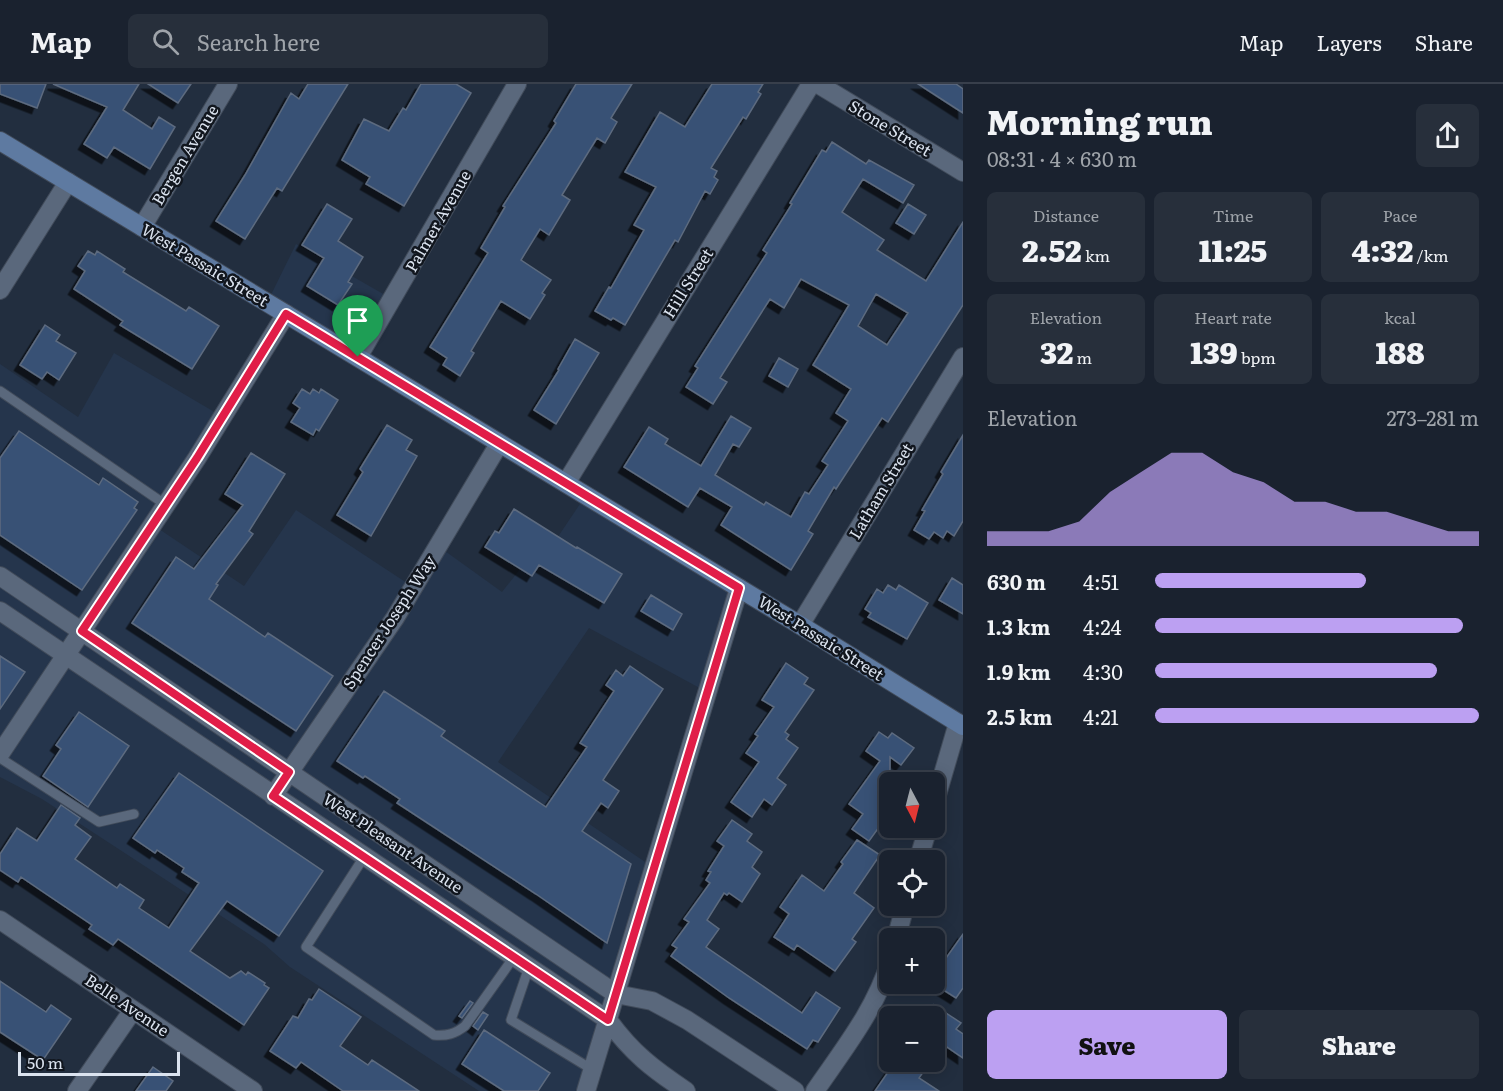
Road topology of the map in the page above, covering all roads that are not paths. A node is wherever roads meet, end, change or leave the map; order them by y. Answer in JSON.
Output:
{"nodes":[{"id":1,"x":228,"y":84,"type":"edge"},
{"id":2,"x":517,"y":84,"type":"edge"},
{"id":3,"x":811,"y":84,"type":"edge"},
{"id":4,"x":818,"y":84,"type":"edge"},
{"id":5,"x":0,"y":141,"type":"edge"},
{"id":6,"x":963,"y":172,"type":"edge"},
{"id":7,"x":68,"y":182,"type":"junction"},
{"id":8,"x":142,"y":227,"type":"junction"},
{"id":9,"x":0,"y":290,"type":"edge"},
{"id":10,"x":286,"y":314,"type":"junction"},
{"id":11,"x":358,"y":357,"type":"junction"},
{"id":12,"x":963,"y":357,"type":"edge"},
{"id":13,"x":0,"y":391,"type":"edge"},
{"id":14,"x":499,"y":444,"type":"junction"},
{"id":15,"x":566,"y":483,"type":"junction"},
{"id":16,"x":166,"y":505,"type":"junction"},
{"id":17,"x":0,"y":576,"type":"edge"},
{"id":18,"x":739,"y":588,"type":"junction"},
{"id":19,"x":0,"y":611,"type":"edge"},
{"id":20,"x":800,"y":625,"type":"junction"},
{"id":21,"x":82,"y":631,"type":"junction"},
{"id":22,"x":66,"y":655,"type":"junction"},
{"id":23,"x":960,"y":725,"type":"edge"},
{"id":24,"x":0,"y":756,"type":"edge"},
{"id":25,"x":289,"y":772,"type":"junction"},
{"id":26,"x":945,"y":772,"type":"edge"},
{"id":27,"x":273,"y":796,"type":"junction"},
{"id":28,"x":134,"y":814,"type":"dead end"},
{"id":29,"x":364,"y":857,"type":"junction"},
{"id":30,"x":0,"y":920,"type":"edge"},
{"id":31,"x":522,"y":962,"type":"junction"},
{"id":32,"x":879,"y":987,"type":"edge"},
{"id":33,"x":616,"y":994,"type":"junction"},
{"id":34,"x":133,"y":1010,"type":"junction"},
{"id":35,"x":608,"y":1020,"type":"junction"},
{"id":36,"x":593,"y":1070,"type":"junction"},
{"id":37,"x":77,"y":1091,"type":"edge"},
{"id":38,"x":253,"y":1091,"type":"edge"},
{"id":39,"x":586,"y":1091,"type":"edge"},
{"id":40,"x":686,"y":1091,"type":"edge"},
{"id":41,"x":795,"y":1091,"type":"edge"},
{"id":42,"x":815,"y":1091,"type":"edge"}],
"edges":[{"from":1,"to":8,"type":"street","name":"Bergen Avenue"},
{"from":2,"to":11,"type":"street","name":"Palmer Avenue"},
{"from":3,"to":15,"type":"street","name":"Hill Street"},
{"from":4,"to":6,"type":"street","name":"Stone Street"},
{"from":5,"to":7,"type":"main road","name":"West Passaic Street"},
{"from":7,"to":8,"type":"main road","name":"West Passaic Street"},
{"from":7,"to":9,"type":"street"},
{"from":8,"to":10,"type":"main road","name":"West Passaic Street"},
{"from":10,"to":11,"type":"main road","name":"West Passaic Street"},
{"from":10,"to":16,"type":"street"},
{"from":11,"to":14,"type":"main road","name":"West Passaic Street"},
{"from":12,"to":20,"type":"street","name":"Latham Street"},
{"from":13,"to":16,"type":"lane"},
{"from":14,"to":15,"type":"main road","name":"West Passaic Street"},
{"from":14,"to":25,"type":"street","name":"Spencer Joseph Way"},
{"from":15,"to":18,"type":"main road","name":"West Passaic Street"},
{"from":16,"to":21,"type":"street"},
{"from":17,"to":21,"type":"street","name":"West Pleasant Avenue"},
{"from":18,"to":20,"type":"main road","name":"West Passaic Street"},
{"from":18,"to":33,"type":"street"},
{"from":19,"to":22,"type":"street","name":"West Pleasant Avenue"},
{"from":20,"to":23,"type":"main road","name":"West Passaic Street"},
{"from":21,"to":22,"type":"street"},
{"from":21,"to":25,"type":"street","name":"West Pleasant Avenue"},
{"from":22,"to":24,"type":"street"},
{"from":22,"to":27,"type":"street","name":"West Pleasant Avenue"},
{"from":23,"to":26,"type":"street"},
{"from":24,"to":28,"type":"lane"},
{"from":25,"to":27,"type":"street","name":"Spencer Joseph Way"},
{"from":25,"to":33,"type":"street","name":"West Pleasant Avenue"},
{"from":27,"to":29,"type":"street","name":"West Pleasant Avenue"},
{"from":29,"to":31,"type":"street","name":"West Pleasant Avenue"},
{"from":29,"to":31,"type":"lane"},
{"from":30,"to":34,"type":"street","name":"Belle Avenue"},
{"from":31,"to":35,"type":"street","name":"West Pleasant Avenue"},
{"from":31,"to":36,"type":"lane"},
{"from":32,"to":42,"type":"street"},
{"from":33,"to":35,"type":"street"},
{"from":33,"to":41,"type":"street","name":"West Pleasant Avenue"},
{"from":34,"to":37,"type":"street"},
{"from":34,"to":38,"type":"street","name":"Belle Avenue"},
{"from":35,"to":36,"type":"street"},
{"from":35,"to":40,"type":"street","name":"West Pleasant Avenue"},
{"from":36,"to":39,"type":"street"}]}
